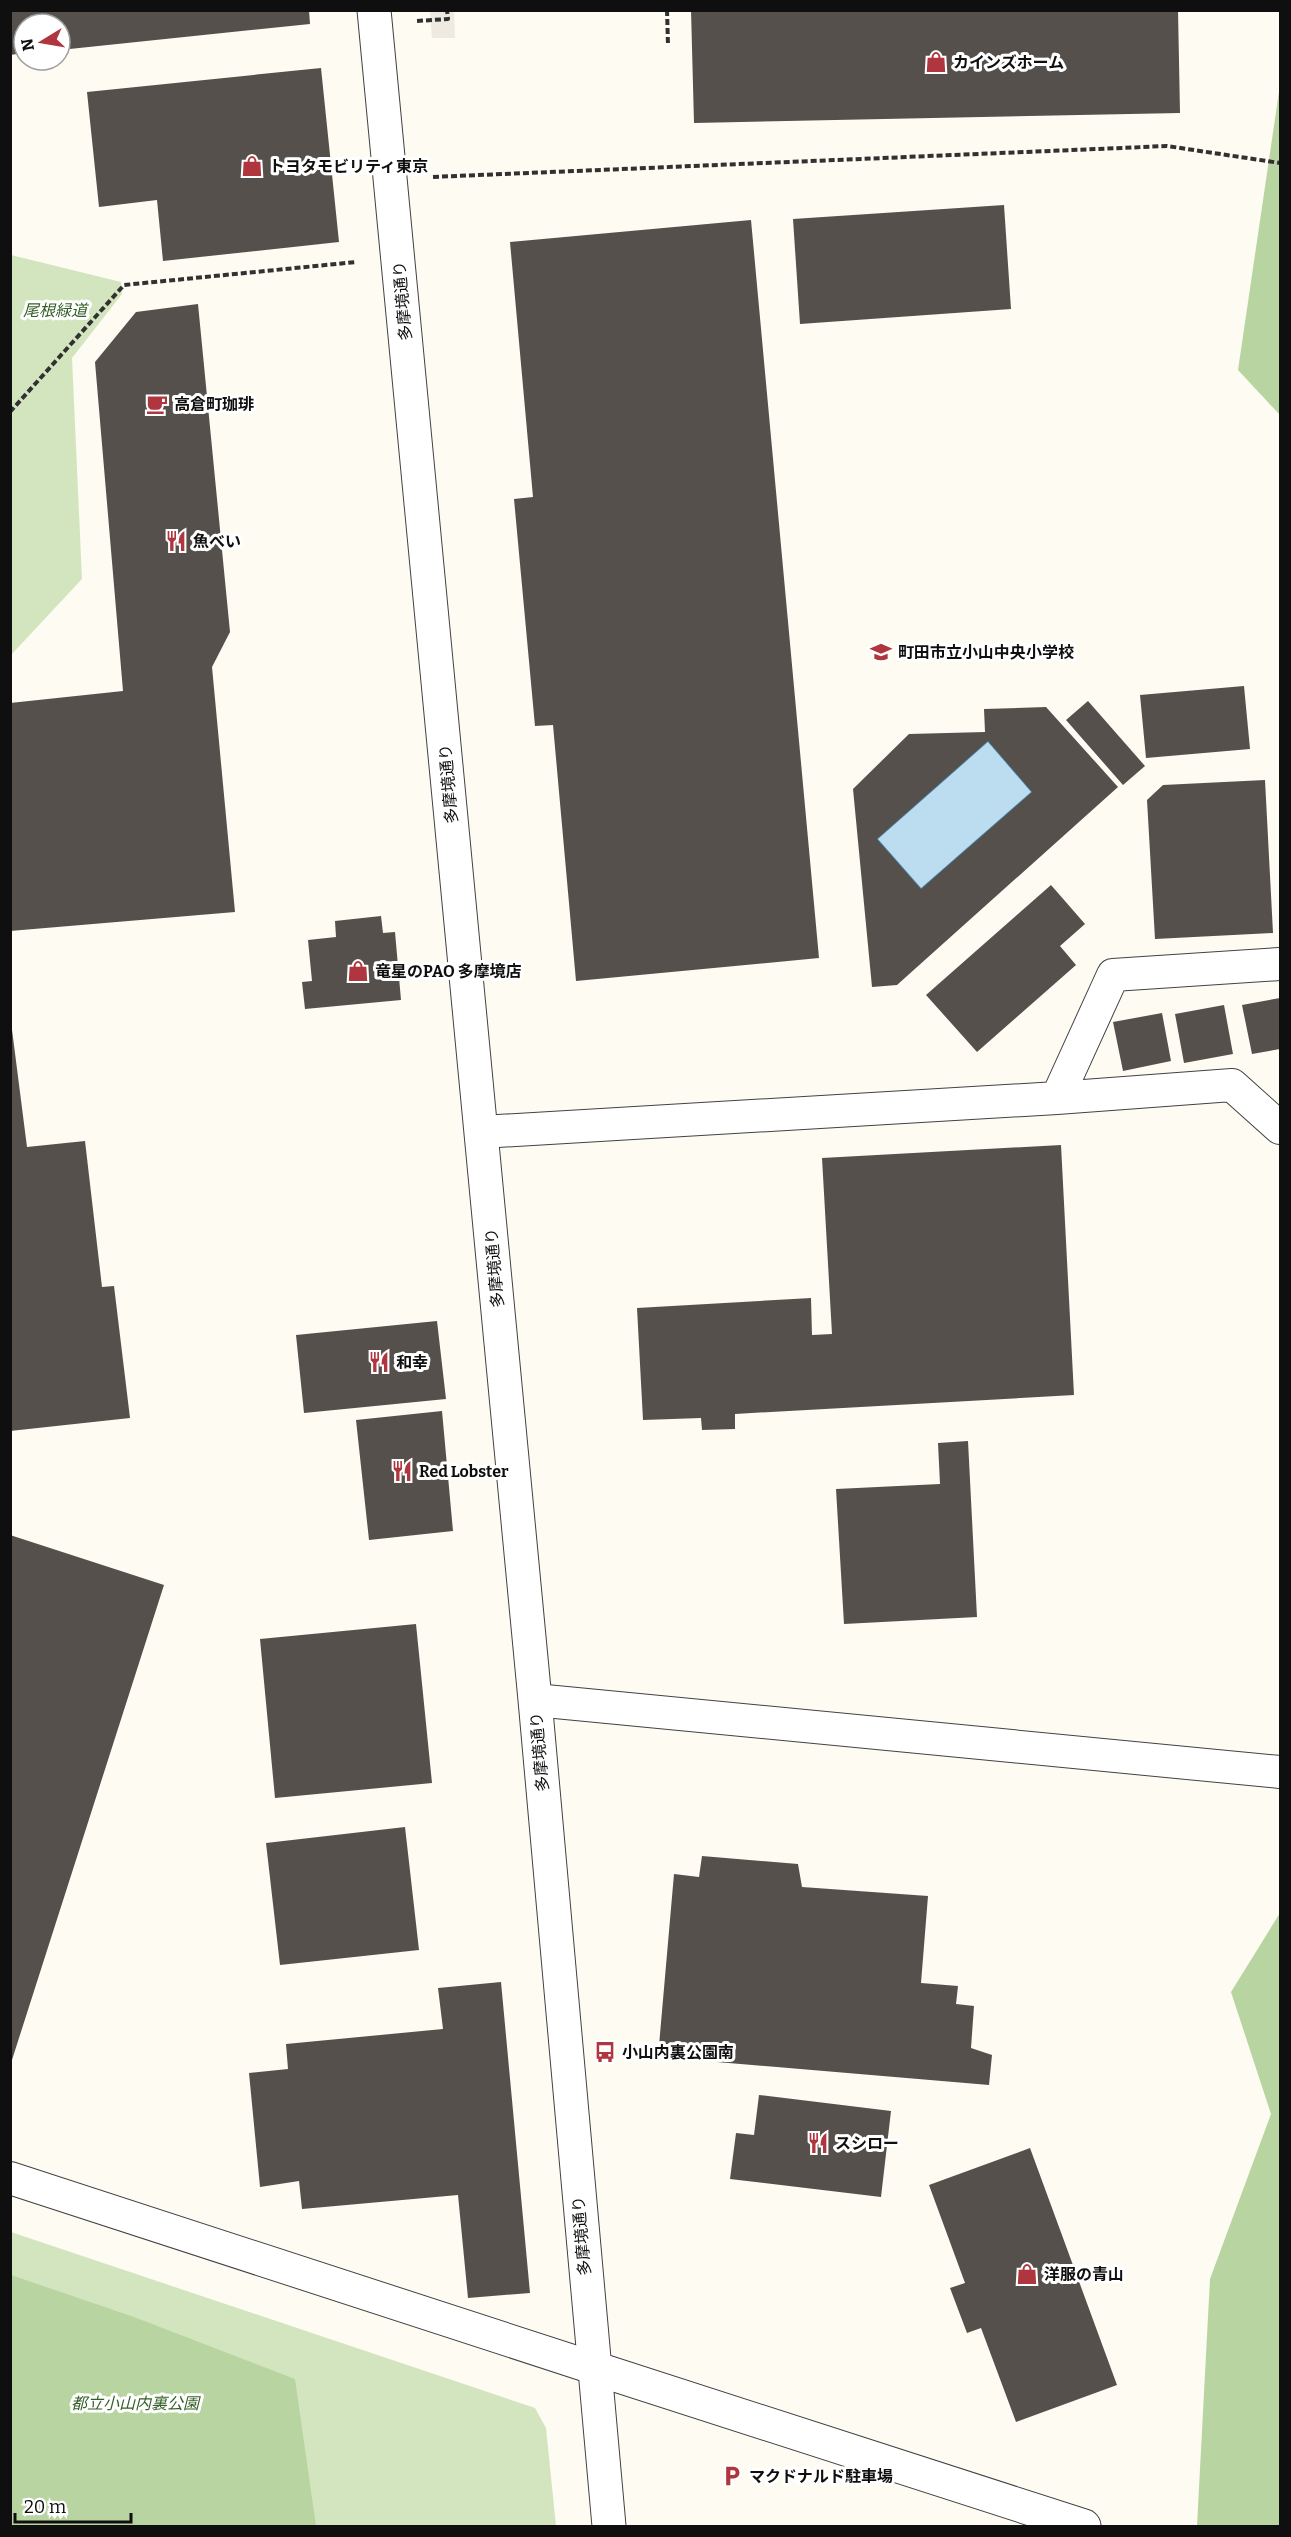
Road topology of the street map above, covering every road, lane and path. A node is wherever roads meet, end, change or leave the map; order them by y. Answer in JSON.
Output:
{"nodes":[{"id":1,"x":374,"y":10,"type":"edge"},
{"id":2,"x":447,"y":10,"type":"edge"},
{"id":3,"x":667,"y":10,"type":"edge"},
{"id":4,"x":417,"y":21,"type":"dead end"},
{"id":5,"x":668,"y":45,"type":"dead end"},
{"id":6,"x":1281,"y":163,"type":"edge"},
{"id":7,"x":432,"y":177,"type":"dead end"},
{"id":8,"x":356,"y":262,"type":"dead end"},
{"id":9,"x":10,"y":412,"type":"edge"},
{"id":10,"x":1281,"y":964,"type":"edge"},
{"id":11,"x":1057,"y":1098,"type":"junction"},
{"id":12,"x":1281,"y":1128,"type":"edge"},
{"id":13,"x":481,"y":1132,"type":"junction"},
{"id":14,"x":535,"y":1700,"type":"junction"},
{"id":15,"x":1281,"y":1772,"type":"edge"},
{"id":16,"x":10,"y":2178,"type":"edge"},
{"id":17,"x":594,"y":2368,"type":"junction"},
{"id":18,"x":609,"y":2526,"type":"edge"},
{"id":19,"x":1084,"y":2526,"type":"edge"}],
"edges":[{"from":1,"to":13,"type":"street","name":"多摩境通り"},
{"from":2,"to":4,"type":"path"},
{"from":3,"to":5,"type":"path"},
{"from":6,"to":7,"type":"path"},
{"from":8,"to":9,"type":"path"},
{"from":10,"to":11,"type":"street"},
{"from":11,"to":12,"type":"street"},
{"from":11,"to":13,"type":"street"},
{"from":13,"to":14,"type":"street","name":"多摩境通り"},
{"from":14,"to":15,"type":"street"},
{"from":14,"to":17,"type":"street","name":"多摩境通り"},
{"from":16,"to":17,"type":"street"},
{"from":17,"to":18,"type":"street","name":"多摩境通り"},
{"from":17,"to":19,"type":"street"}]}
